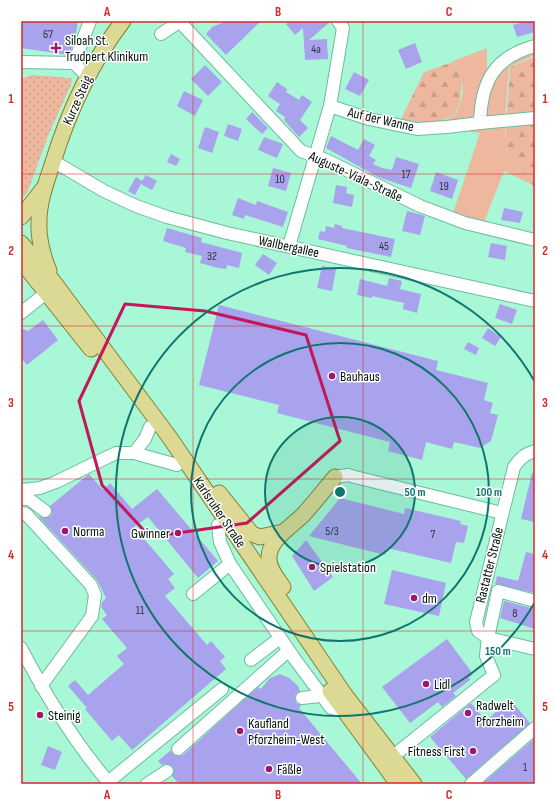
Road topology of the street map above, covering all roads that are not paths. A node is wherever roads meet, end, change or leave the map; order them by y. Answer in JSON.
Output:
{"nodes":[{"id":1,"x":90,"y":21,"type":"edge"},
{"id":2,"x":123,"y":21,"type":"edge"},
{"id":3,"x":179,"y":21,"type":"edge"},
{"id":4,"x":338,"y":21,"type":"edge"},
{"id":5,"x":161,"y":34,"type":"dead end"},
{"id":6,"x":535,"y":46,"type":"edge"},
{"id":7,"x":21,"y":62,"type":"edge"},
{"id":8,"x":74,"y":63,"type":"junction"},
{"id":9,"x":87,"y":76,"type":"junction"},
{"id":10,"x":330,"y":106,"type":"junction"},
{"id":11,"x":535,"y":118,"type":"edge"},
{"id":12,"x":480,"y":122,"type":"junction"},
{"id":13,"x":314,"y":156,"type":"junction"},
{"id":14,"x":53,"y":161,"type":"junction"},
{"id":15,"x":45,"y":187,"type":"junction"},
{"id":16,"x":40,"y":210,"type":"junction"},
{"id":17,"x":21,"y":216,"type":"edge"},
{"id":18,"x":21,"y":225,"type":"edge"},
{"id":19,"x":535,"y":240,"type":"edge"},
{"id":20,"x":21,"y":243,"type":"edge"},
{"id":21,"x":289,"y":246,"type":"junction"},
{"id":22,"x":21,"y":261,"type":"edge"},
{"id":23,"x":50,"y":287,"type":"junction"},
{"id":24,"x":534,"y":298,"type":"edge"},
{"id":25,"x":21,"y":313,"type":"edge"},
{"id":26,"x":150,"y":427,"type":"junction"},
{"id":27,"x":170,"y":438,"type":"junction"},
{"id":28,"x":535,"y":451,"type":"edge"},
{"id":29,"x":134,"y":453,"type":"junction"},
{"id":30,"x":177,"y":465,"type":"junction"},
{"id":31,"x":335,"y":478,"type":"joint"},
{"id":32,"x":21,"y":490,"type":"edge"},
{"id":33,"x":21,"y":499,"type":"edge"},
{"id":34,"x":45,"y":511,"type":"dead end"},
{"id":35,"x":21,"y":513,"type":"edge"},
{"id":36,"x":502,"y":513,"type":"junction"},
{"id":37,"x":218,"y":525,"type":"junction"},
{"id":38,"x":283,"y":532,"type":"junction"},
{"id":39,"x":230,"y":564,"type":"junction"},
{"id":40,"x":193,"y":594,"type":"dead end"},
{"id":41,"x":535,"y":601,"type":"edge"},
{"id":42,"x":280,"y":638,"type":"junction"},
{"id":43,"x":488,"y":638,"type":"junction"},
{"id":44,"x":21,"y":648,"type":"edge"},
{"id":45,"x":535,"y":648,"type":"edge"},
{"id":46,"x":288,"y":651,"type":"junction"},
{"id":47,"x":251,"y":660,"type":"dead end"},
{"id":48,"x":41,"y":686,"type":"junction"},
{"id":49,"x":222,"y":689,"type":"dead end"},
{"id":50,"x":345,"y":695,"type":"junction"},
{"id":51,"x":320,"y":696,"type":"junction"},
{"id":52,"x":302,"y":698,"type":"dead end"},
{"id":53,"x":344,"y":711,"type":"junction"},
{"id":54,"x":535,"y":728,"type":"edge"},
{"id":55,"x":178,"y":749,"type":"dead end"},
{"id":56,"x":392,"y":757,"type":"junction"},
{"id":57,"x":109,"y":783,"type":"edge"},
{"id":58,"x":147,"y":784,"type":"edge"},
{"id":59,"x":160,"y":784,"type":"edge"},
{"id":60,"x":398,"y":784,"type":"edge"},
{"id":61,"x":414,"y":784,"type":"edge"},
{"id":62,"x":471,"y":784,"type":"edge"}],
"edges":[{"from":1,"to":8,"type":"street"},
{"from":2,"to":9,"type":"main road","name":"Kurze Steig"},
{"from":3,"to":5,"type":"street"},
{"from":3,"to":13,"type":"street","name":"Auguste-Viala-Straße"},
{"from":4,"to":10,"type":"street"},
{"from":6,"to":12,"type":"street"},
{"from":7,"to":8,"type":"street"},
{"from":8,"to":9,"type":"street"},
{"from":9,"to":14,"type":"main road","name":"Kurze Steig"},
{"from":10,"to":12,"type":"street","name":"Auf der Wanne"},
{"from":10,"to":13,"type":"street"},
{"from":11,"to":12,"type":"street","name":"Auf der Wanne"},
{"from":13,"to":19,"type":"street","name":"Auguste-Viala-Straße"},
{"from":13,"to":21,"type":"street"},
{"from":14,"to":15,"type":"main road","name":"Kurze Steig"},
{"from":14,"to":21,"type":"street","name":"Wallbergallee"},
{"from":15,"to":16,"type":"main road","name":"Kurze Steig"},
{"from":15,"to":17,"type":"main road","name":"Kurze Steig"},
{"from":16,"to":18,"type":"main road"},
{"from":16,"to":23,"type":"main road","name":"Kurze Steig"},
{"from":20,"to":23,"type":"main road","name":"Karlsruher Straße"},
{"from":21,"to":24,"type":"street","name":"Wallbergallee"},
{"from":22,"to":23,"type":"main road","name":"Karlsruher Straße"},
{"from":23,"to":25,"type":"street"},
{"from":23,"to":26,"type":"main road","name":"Karlsruher Straße"},
{"from":23,"to":27,"type":"main road","name":"Karlsruher Straße"},
{"from":26,"to":29,"type":"street"},
{"from":26,"to":30,"type":"main road","name":"Karlsruher Straße"},
{"from":27,"to":38,"type":"main road"},
{"from":27,"to":50,"type":"main road","name":"Karlsruher Straße"},
{"from":28,"to":36,"type":"street","name":"Rastatter Straße"},
{"from":29,"to":30,"type":"street"},
{"from":29,"to":32,"type":"street"},
{"from":30,"to":37,"type":"main road","name":"Karlsruher Straße"},
{"from":31,"to":36,"type":"street"},
{"from":31,"to":38,"type":"main road"},
{"from":33,"to":34,"type":"street"},
{"from":35,"to":48,"type":"street"},
{"from":36,"to":43,"type":"street","name":"Rastatter Straße"},
{"from":37,"to":39,"type":"street"},
{"from":37,"to":53,"type":"main road","name":"Karlsruher Straße"},
{"from":38,"to":50,"type":"main road"},
{"from":39,"to":40,"type":"street"},
{"from":39,"to":42,"type":"street"},
{"from":41,"to":43,"type":"street"},
{"from":42,"to":46,"type":"street"},
{"from":42,"to":47,"type":"street"},
{"from":43,"to":45,"type":"street"},
{"from":43,"to":56,"type":"street"},
{"from":44,"to":48,"type":"street"},
{"from":46,"to":51,"type":"street"},
{"from":46,"to":55,"type":"street"},
{"from":48,"to":57,"type":"street"},
{"from":49,"to":57,"type":"street"},
{"from":50,"to":56,"type":"main road","name":"Karlsruher Straße"},
{"from":51,"to":52,"type":"street"},
{"from":51,"to":53,"type":"street"},
{"from":53,"to":60,"type":"main road","name":"Karlsruher Straße"},
{"from":54,"to":62,"type":"street"},
{"from":56,"to":61,"type":"main road","name":"Karlsruher Straße"},
{"from":58,"to":59,"type":"street"}]}
